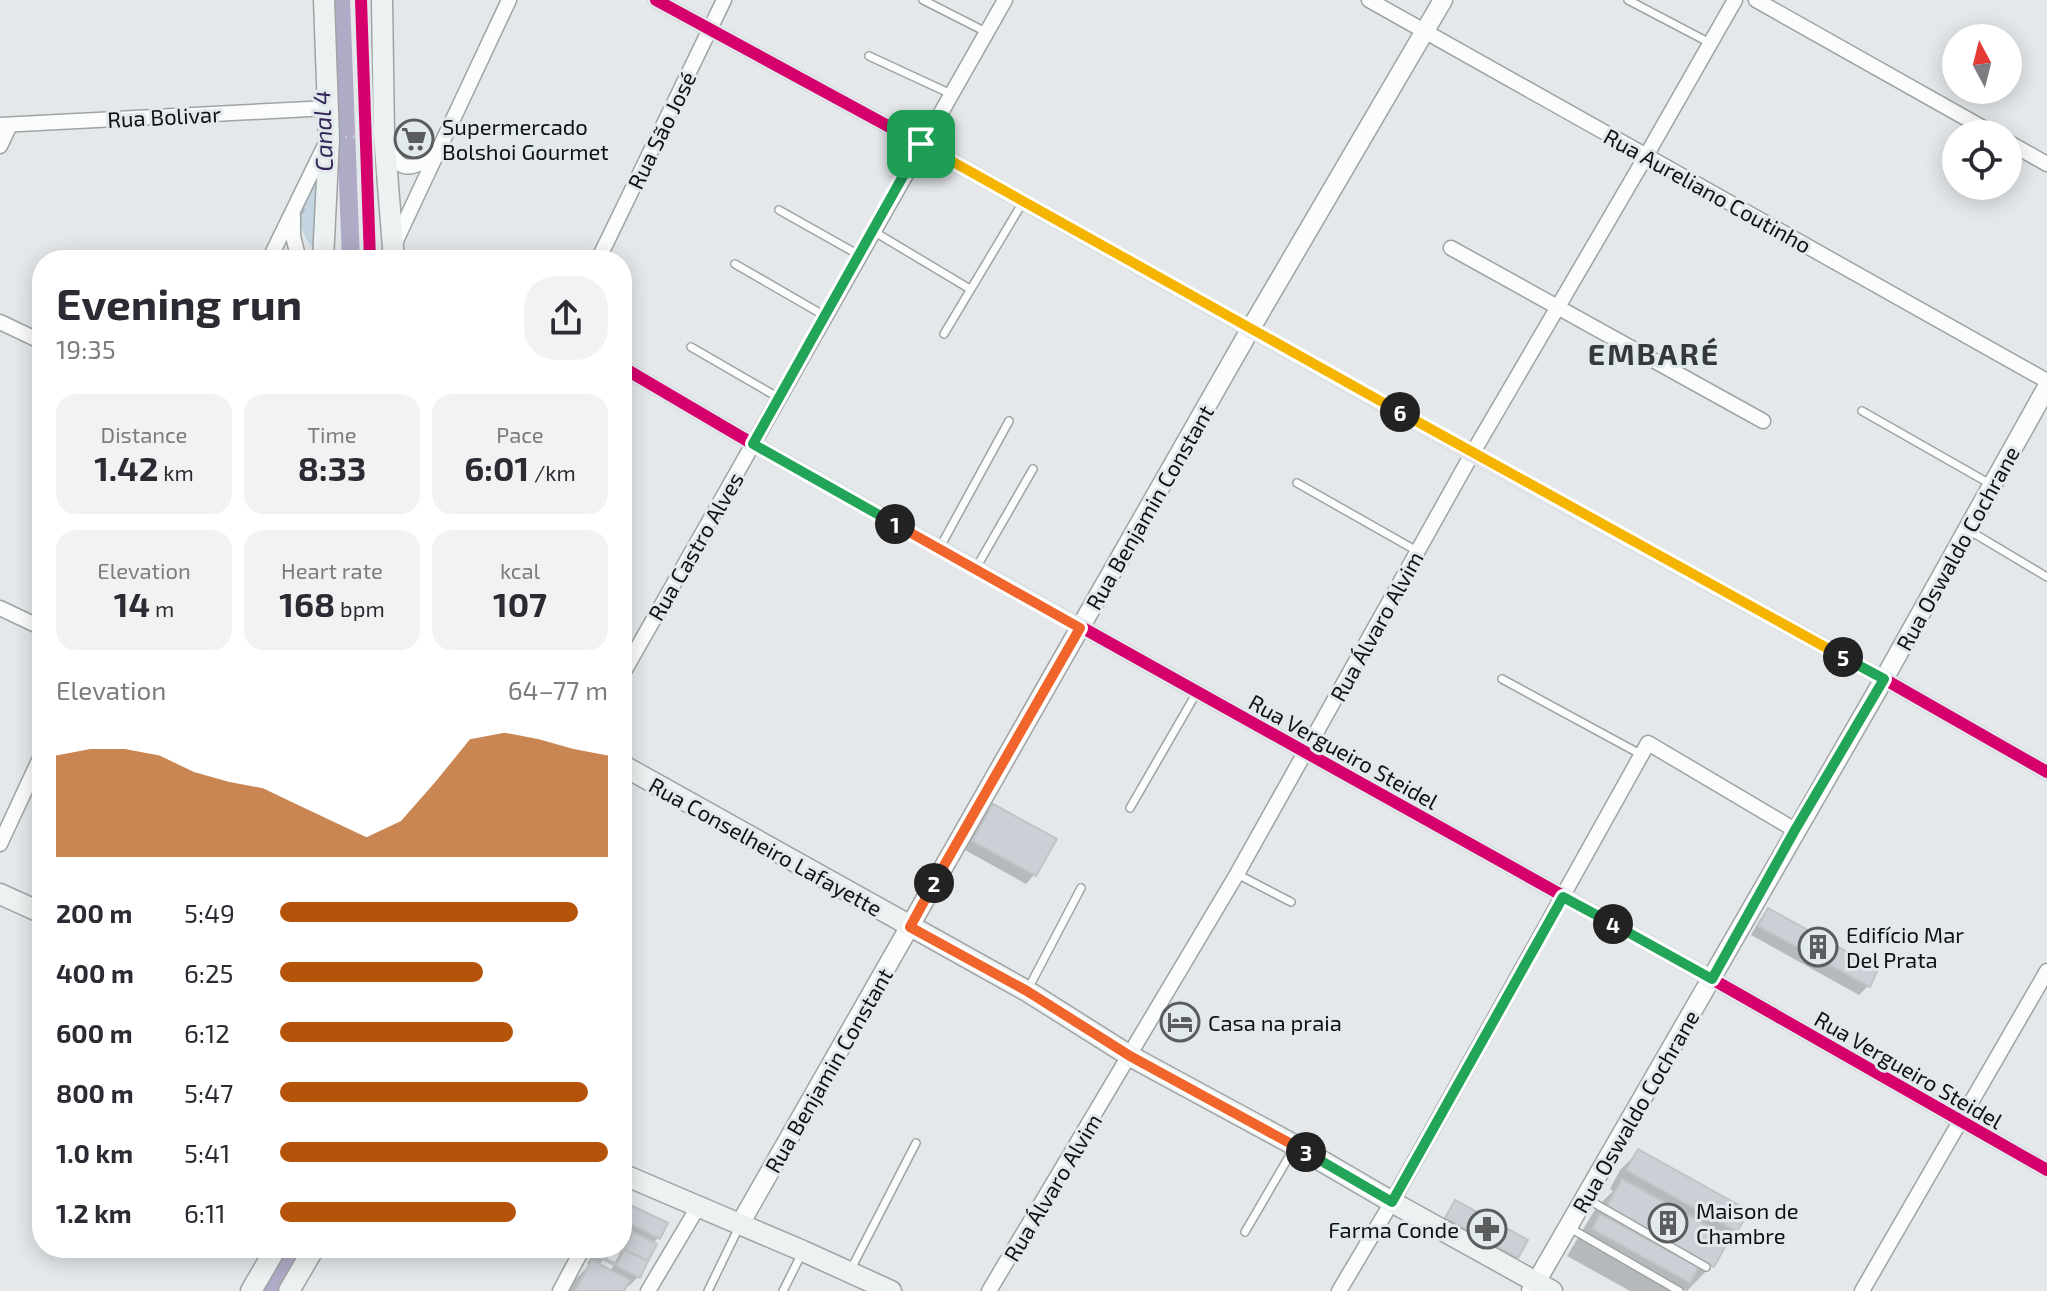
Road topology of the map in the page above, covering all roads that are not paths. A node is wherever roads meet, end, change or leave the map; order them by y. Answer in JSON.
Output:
{"nodes":[{"id":1,"x":324,"y":0,"type":"edge"},
{"id":2,"x":382,"y":0,"type":"edge"},
{"id":3,"x":509,"y":0,"type":"edge"},
{"id":4,"x":656,"y":0,"type":"edge"},
{"id":5,"x":724,"y":0,"type":"edge"},
{"id":6,"x":923,"y":0,"type":"edge"},
{"id":7,"x":1005,"y":0,"type":"edge"},
{"id":8,"x":1369,"y":0,"type":"edge"},
{"id":9,"x":1443,"y":0,"type":"edge"},
{"id":10,"x":1628,"y":0,"type":"edge"},
{"id":11,"x":1735,"y":0,"type":"edge"},
{"id":12,"x":1756,"y":0,"type":"edge"},
{"id":13,"x":709,"y":29,"type":"junction"},
{"id":14,"x":1425,"y":31,"type":"junction"},
{"id":15,"x":986,"y":32,"type":"junction"},
{"id":16,"x":1710,"y":43,"type":"junction"},
{"id":17,"x":869,"y":56,"type":"dead end"},
{"id":18,"x":951,"y":94,"type":"junction"},
{"id":19,"x":329,"y":108,"type":"junction"},
{"id":20,"x":1969,"y":120,"type":"edge"},
{"id":21,"x":5,"y":125,"type":"edge"},
{"id":22,"x":329,"y":138,"type":"junction"},
{"id":23,"x":372,"y":140,"type":"junction"},
{"id":24,"x":921,"y":144,"type":"junction"},
{"id":25,"x":0,"y":146,"type":"edge"},
{"id":26,"x":2022,"y":150,"type":"edge"},
{"id":27,"x":436,"y":155,"type":"junction"},
{"id":28,"x":1646,"y":156,"type":"junction"},
{"id":29,"x":2047,"y":164,"type":"edge"},
{"id":30,"x":1023,"y":201,"type":"junction"},
{"id":31,"x":779,"y":210,"type":"dead end"},
{"id":32,"x":293,"y":212,"type":"junction"},
{"id":33,"x":873,"y":231,"type":"junction"},
{"id":34,"x":1451,"y":248,"type":"dead end"},
{"id":35,"x":274,"y":250,"type":"edge"},
{"id":36,"x":296,"y":250,"type":"edge"},
{"id":37,"x":323,"y":250,"type":"edge"},
{"id":38,"x":393,"y":250,"type":"edge"},
{"id":39,"x":395,"y":250,"type":"edge"},
{"id":40,"x":603,"y":250,"type":"edge"},
{"id":41,"x":859,"y":255,"type":"junction"},
{"id":42,"x":735,"y":264,"type":"dead end"},
{"id":43,"x":970,"y":289,"type":"junction"},
{"id":44,"x":1558,"y":307,"type":"junction"},
{"id":45,"x":825,"y":316,"type":"junction"},
{"id":46,"x":0,"y":322,"type":"edge"},
{"id":47,"x":1251,"y":328,"type":"junction"},
{"id":48,"x":944,"y":334,"type":"dead end"},
{"id":49,"x":32,"y":337,"type":"edge"},
{"id":50,"x":691,"y":347,"type":"dead end"},
{"id":51,"x":632,"y":373,"type":"edge"},
{"id":52,"x":2047,"y":381,"type":"edge"},
{"id":53,"x":2047,"y":387,"type":"edge"},
{"id":54,"x":779,"y":398,"type":"junction"},
{"id":55,"x":1862,"y":411,"type":"dead end"},
{"id":56,"x":1009,"y":421,"type":"dead end"},
{"id":57,"x":1763,"y":421,"type":"dead end"},
{"id":58,"x":753,"y":444,"type":"junction"},
{"id":59,"x":1472,"y":454,"type":"junction"},
{"id":60,"x":1033,"y":469,"type":"dead end"},
{"id":61,"x":1297,"y":483,"type":"dead end"},
{"id":62,"x":1992,"y":485,"type":"junction"},
{"id":63,"x":1967,"y":530,"type":"junction"},
{"id":64,"x":939,"y":549,"type":"junction"},
{"id":65,"x":1418,"y":551,"type":"junction"},
{"id":66,"x":975,"y":569,"type":"junction"},
{"id":67,"x":2047,"y":577,"type":"edge"},
{"id":68,"x":0,"y":608,"type":"edge"},
{"id":69,"x":32,"y":623,"type":"edge"},
{"id":70,"x":1080,"y":628,"type":"junction"},
{"id":71,"x":632,"y":657,"type":"edge"},
{"id":72,"x":1502,"y":679,"type":"dead end"},
{"id":73,"x":1884,"y":679,"type":"junction"},
{"id":74,"x":1197,"y":692,"type":"junction"},
{"id":75,"x":1306,"y":752,"type":"junction"},
{"id":76,"x":1642,"y":755,"type":"junction"},
{"id":77,"x":632,"y":771,"type":"edge"},
{"id":78,"x":2047,"y":772,"type":"edge"},
{"id":79,"x":32,"y":775,"type":"edge"},
{"id":80,"x":1130,"y":808,"type":"dead end"},
{"id":81,"x":1795,"y":830,"type":"junction"},
{"id":82,"x":0,"y":844,"type":"edge"},
{"id":83,"x":1237,"y":874,"type":"junction"},
{"id":84,"x":1081,"y":888,"type":"dead end"},
{"id":85,"x":0,"y":894,"type":"edge"},
{"id":86,"x":1563,"y":897,"type":"junction"},
{"id":87,"x":1291,"y":902,"type":"dead end"},
{"id":88,"x":32,"y":908,"type":"edge"},
{"id":89,"x":910,"y":927,"type":"junction"},
{"id":90,"x":2047,"y":971,"type":"edge"},
{"id":91,"x":1712,"y":979,"type":"junction"},
{"id":92,"x":1027,"y":991,"type":"junction"},
{"id":93,"x":1130,"y":1056,"type":"junction"},
{"id":94,"x":1959,"y":1121,"type":"junction"},
{"id":95,"x":916,"y":1143,"type":"dead end"},
{"id":96,"x":1296,"y":1146,"type":"junction"},
{"id":97,"x":2047,"y":1170,"type":"edge"},
{"id":98,"x":632,"y":1179,"type":"edge"},
{"id":99,"x":1585,"y":1198,"type":"junction"},
{"id":100,"x":1392,"y":1202,"type":"junction"},
{"id":101,"x":698,"y":1207,"type":"junction"},
{"id":102,"x":740,"y":1224,"type":"junction"},
{"id":103,"x":1568,"y":1227,"type":"junction"},
{"id":104,"x":1245,"y":1232,"type":"dead end"},
{"id":105,"x":803,"y":1251,"type":"junction"},
{"id":106,"x":270,"y":1258,"type":"edge"},
{"id":107,"x":308,"y":1258,"type":"edge"},
{"id":108,"x":578,"y":1258,"type":"edge"},
{"id":109,"x":1706,"y":1267,"type":"dead end"},
{"id":110,"x":849,"y":1273,"type":"junction"},
{"id":111,"x":1540,"y":1288,"type":"edge"},
{"id":112,"x":251,"y":1291,"type":"edge"},
{"id":113,"x":289,"y":1291,"type":"edge"},
{"id":114,"x":560,"y":1291,"type":"edge"},
{"id":115,"x":648,"y":1291,"type":"edge"},
{"id":116,"x":708,"y":1291,"type":"edge"},
{"id":117,"x":783,"y":1291,"type":"edge"},
{"id":118,"x":891,"y":1291,"type":"edge"},
{"id":119,"x":989,"y":1291,"type":"edge"},
{"id":120,"x":1339,"y":1291,"type":"edge"},
{"id":121,"x":1679,"y":1291,"type":"edge"},
{"id":122,"x":1862,"y":1291,"type":"edge"}],
"edges":[{"from":1,"to":19,"type":"main road"},
{"from":2,"to":23,"type":"main road"},
{"from":3,"to":27,"type":"street"},
{"from":4,"to":13,"type":"street"},
{"from":5,"to":13,"type":"street","name":"Rua São José"},
{"from":6,"to":15,"type":"lane"},
{"from":7,"to":15,"type":"street","name":"Rua Castro Alves"},
{"from":8,"to":14,"type":"street","name":"Rua Aureliano Coutinho"},
{"from":9,"to":14,"type":"street","name":"Rua Benjamin Constant"},
{"from":10,"to":16,"type":"lane"},
{"from":11,"to":16,"type":"street","name":"Rua Álvaro Alvim"},
{"from":12,"to":20,"type":"street"},
{"from":13,"to":24,"type":"street"},
{"from":13,"to":40,"type":"street","name":"Rua São José"},
{"from":14,"to":28,"type":"street","name":"Rua Aureliano Coutinho"},
{"from":14,"to":47,"type":"street","name":"Rua Benjamin Constant"},
{"from":15,"to":18,"type":"street","name":"Rua Castro Alves"},
{"from":16,"to":28,"type":"street","name":"Rua Álvaro Alvim"},
{"from":17,"to":18,"type":"lane"},
{"from":18,"to":24,"type":"street","name":"Rua Castro Alves"},
{"from":19,"to":21,"type":"street","name":"Rua Bolivar"},
{"from":19,"to":22,"type":"main road"},
{"from":21,"to":25,"type":"street"},
{"from":22,"to":32,"type":"street"},
{"from":22,"to":37,"type":"main road"},
{"from":23,"to":27,"type":"street"},
{"from":23,"to":38,"type":"main road"},
{"from":24,"to":30,"type":"street"},
{"from":24,"to":33,"type":"street","name":"Rua Castro Alves"},
{"from":26,"to":29,"type":"street"},
{"from":27,"to":39,"type":"street"},
{"from":28,"to":44,"type":"street","name":"Rua Álvaro Alvim"},
{"from":28,"to":52,"type":"street","name":"Rua Aureliano Coutinho"},
{"from":30,"to":43,"type":"lane"},
{"from":30,"to":47,"type":"street"},
{"from":31,"to":41,"type":"lane"},
{"from":32,"to":35,"type":"street"},
{"from":32,"to":36,"type":"street"},
{"from":33,"to":41,"type":"street","name":"Rua Castro Alves"},
{"from":33,"to":43,"type":"lane"},
{"from":34,"to":44,"type":"street"},
{"from":41,"to":45,"type":"street","name":"Rua Castro Alves"},
{"from":42,"to":45,"type":"lane"},
{"from":43,"to":48,"type":"lane"},
{"from":44,"to":57,"type":"street"},
{"from":44,"to":59,"type":"street","name":"Rua Álvaro Alvim"},
{"from":45,"to":54,"type":"street","name":"Rua Castro Alves"},
{"from":46,"to":49,"type":"street"},
{"from":47,"to":59,"type":"street"},
{"from":47,"to":70,"type":"street","name":"Rua Benjamin Constant"},
{"from":50,"to":54,"type":"lane"},
{"from":51,"to":58,"type":"street","name":"Rua Vergueiro Steidel"},
{"from":53,"to":62,"type":"street","name":"Rua Oswaldo Cochrane"},
{"from":54,"to":58,"type":"street","name":"Rua Castro Alves"},
{"from":55,"to":62,"type":"lane"},
{"from":56,"to":64,"type":"lane"},
{"from":58,"to":64,"type":"street","name":"Rua Vergueiro Steidel"},
{"from":58,"to":71,"type":"street","name":"Rua Castro Alves"},
{"from":59,"to":65,"type":"street","name":"Rua Álvaro Alvim"},
{"from":59,"to":73,"type":"street"},
{"from":60,"to":66,"type":"lane"},
{"from":61,"to":65,"type":"lane"},
{"from":62,"to":63,"type":"street","name":"Rua Oswaldo Cochrane"},
{"from":63,"to":67,"type":"lane"},
{"from":63,"to":73,"type":"street","name":"Rua Oswaldo Cochrane"},
{"from":64,"to":66,"type":"street","name":"Rua Vergueiro Steidel"},
{"from":65,"to":75,"type":"street","name":"Rua Álvaro Alvim"},
{"from":66,"to":70,"type":"street","name":"Rua Vergueiro Steidel"},
{"from":68,"to":69,"type":"street"},
{"from":70,"to":74,"type":"street","name":"Rua Vergueiro Steidel"},
{"from":70,"to":89,"type":"street","name":"Rua Benjamin Constant"},
{"from":72,"to":76,"type":"lane"},
{"from":73,"to":78,"type":"street"},
{"from":73,"to":81,"type":"street","name":"Rua Oswaldo Cochrane"},
{"from":74,"to":75,"type":"street","name":"Rua Vergueiro Steidel"},
{"from":74,"to":80,"type":"lane"},
{"from":75,"to":83,"type":"street","name":"Rua Álvaro Alvim"},
{"from":75,"to":86,"type":"street","name":"Rua Vergueiro Steidel"},
{"from":76,"to":81,"type":"street"},
{"from":76,"to":86,"type":"street"},
{"from":77,"to":89,"type":"main road","name":"Rua Conselheiro Lafayette"},
{"from":79,"to":82,"type":"street"},
{"from":81,"to":91,"type":"street","name":"Rua Oswaldo Cochrane"},
{"from":83,"to":87,"type":"lane"},
{"from":83,"to":93,"type":"street","name":"Rua Álvaro Alvim"},
{"from":84,"to":92,"type":"lane"},
{"from":85,"to":88,"type":"main road"},
{"from":86,"to":91,"type":"street","name":"Rua Vergueiro Steidel"},
{"from":86,"to":100,"type":"street"},
{"from":89,"to":92,"type":"main road","name":"Rua Conselheiro Lafayette"},
{"from":89,"to":102,"type":"street","name":"Rua Benjamin Constant"},
{"from":90,"to":94,"type":"street"},
{"from":91,"to":94,"type":"street","name":"Rua Vergueiro Steidel"},
{"from":91,"to":99,"type":"street","name":"Rua Oswaldo Cochrane"},
{"from":92,"to":93,"type":"main road","name":"Rua Conselheiro Lafayette"},
{"from":93,"to":96,"type":"main road","name":"Rua Conselheiro Lafayette"},
{"from":93,"to":119,"type":"street","name":"Rua Álvaro Alvim"},
{"from":94,"to":97,"type":"street","name":"Rua Vergueiro Steidel"},
{"from":94,"to":122,"type":"street"},
{"from":95,"to":110,"type":"lane"},
{"from":96,"to":100,"type":"main road","name":"Rua Conselheiro Lafayette"},
{"from":96,"to":104,"type":"lane"},
{"from":98,"to":101,"type":"main road"},
{"from":99,"to":103,"type":"street","name":"Rua Oswaldo Cochrane"},
{"from":99,"to":109,"type":"lane"},
{"from":100,"to":111,"type":"main road","name":"Rua Conselheiro Lafayette"},
{"from":100,"to":120,"type":"street"},
{"from":101,"to":102,"type":"main road"},
{"from":101,"to":115,"type":"street"},
{"from":102,"to":105,"type":"main road"},
{"from":102,"to":116,"type":"lane"},
{"from":103,"to":111,"type":"street","name":"Rua Oswaldo Cochrane"},
{"from":103,"to":121,"type":"lane"},
{"from":105,"to":110,"type":"main road"},
{"from":105,"to":117,"type":"lane"},
{"from":106,"to":112,"type":"main road"},
{"from":107,"to":113,"type":"main road"},
{"from":108,"to":114,"type":"street"},
{"from":110,"to":118,"type":"main road"}]}
